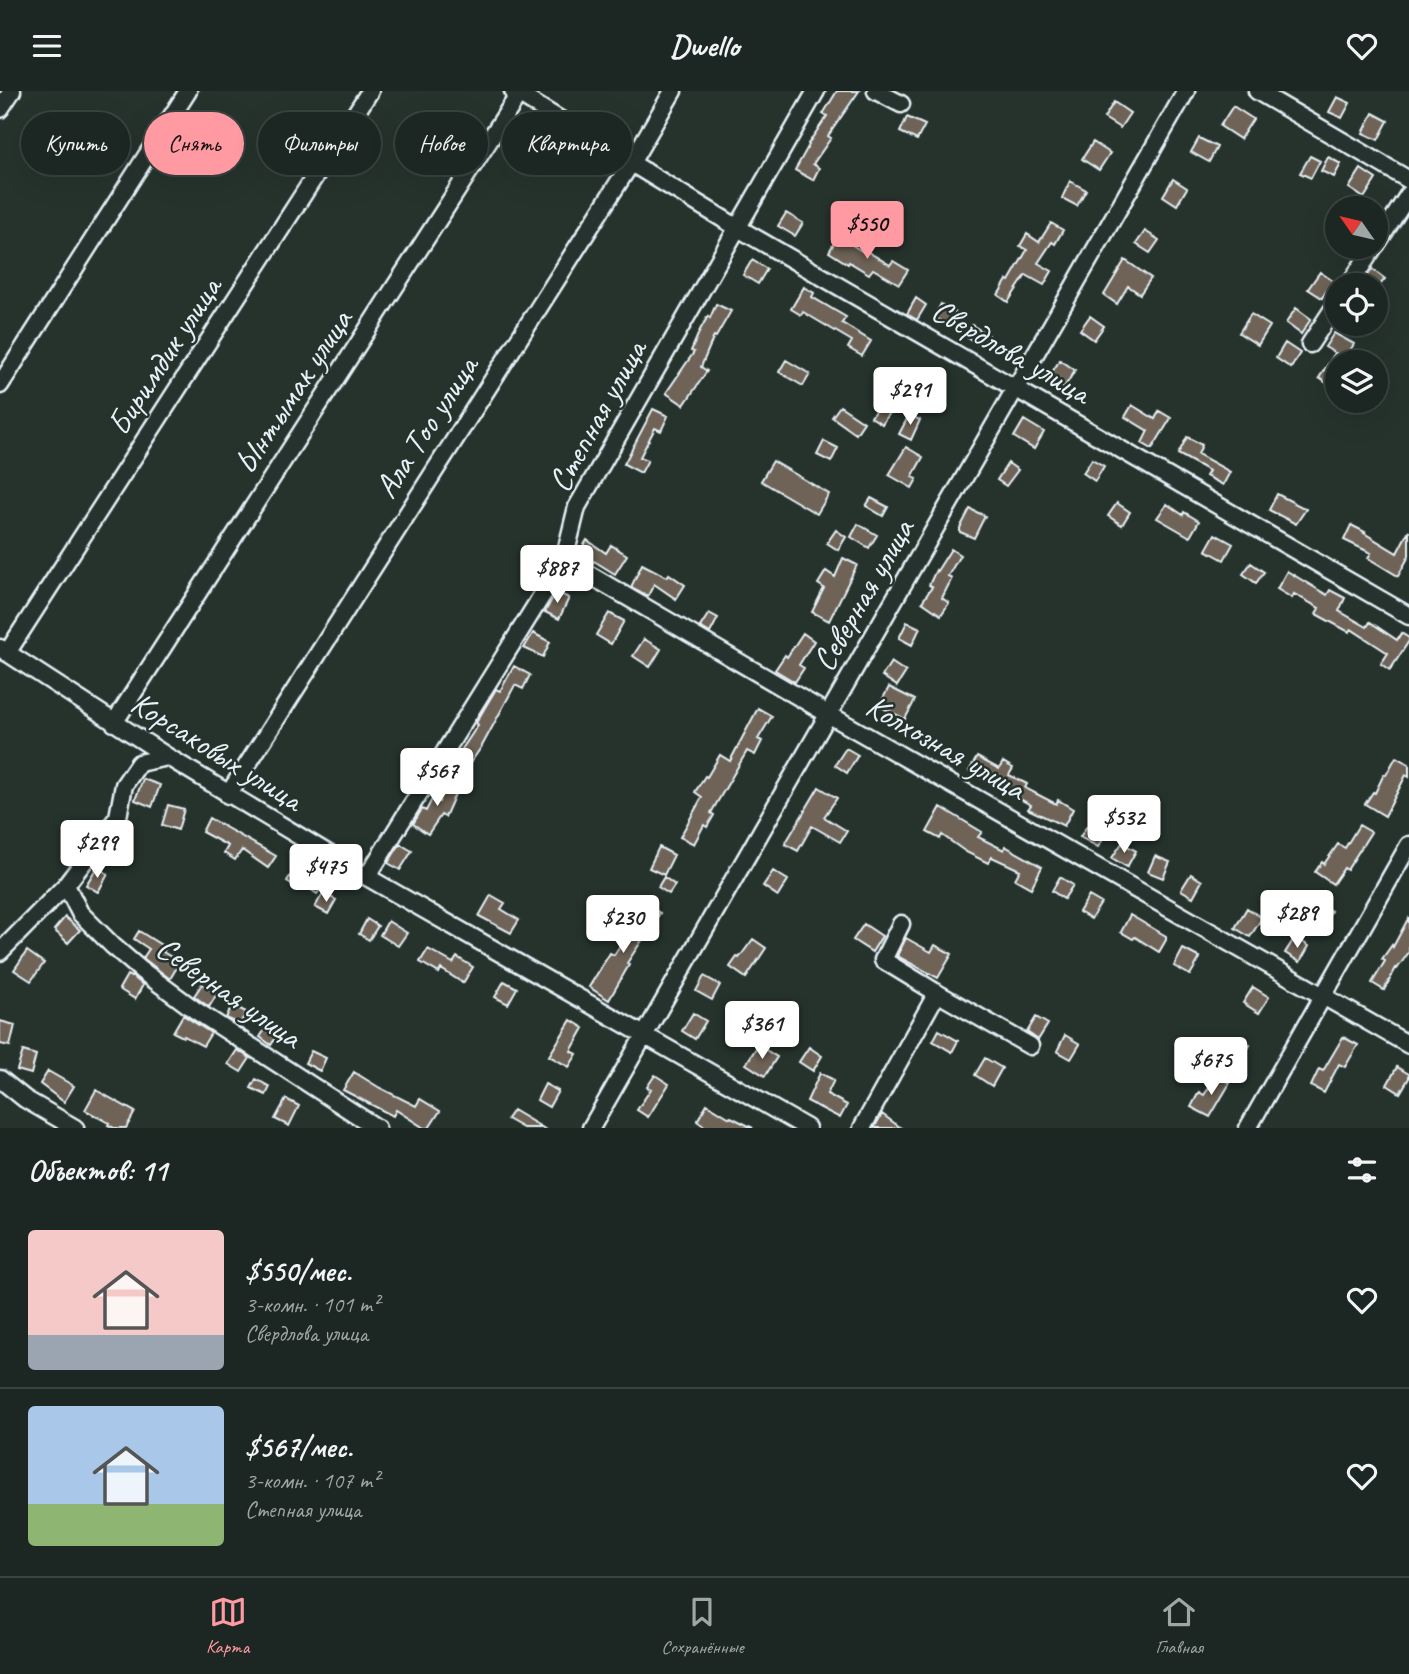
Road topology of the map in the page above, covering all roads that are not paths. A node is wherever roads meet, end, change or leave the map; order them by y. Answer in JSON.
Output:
{"nodes":[{"id":1,"x":12,"y":91,"type":"edge"},
{"id":2,"x":188,"y":91,"type":"edge"},
{"id":3,"x":370,"y":91,"type":"edge"},
{"id":4,"x":673,"y":91,"type":"edge"},
{"id":5,"x":816,"y":91,"type":"edge"},
{"id":6,"x":876,"y":91,"type":"edge"},
{"id":7,"x":1186,"y":91,"type":"edge"},
{"id":8,"x":1257,"y":91,"type":"edge"},
{"id":9,"x":518,"y":92,"type":"edge"},
{"id":10,"x":901,"y":104,"type":"dead end"},
{"id":11,"x":0,"y":109,"type":"edge"},
{"id":12,"x":550,"y":112,"type":"edge"},
{"id":13,"x":632,"y":161,"type":"edge"},
{"id":14,"x":632,"y":164,"type":"edge"},
{"id":15,"x":623,"y":175,"type":"edge"},
{"id":16,"x":1409,"y":180,"type":"edge"},
{"id":17,"x":1409,"y":194,"type":"edge"},
{"id":18,"x":1388,"y":226,"type":"edge"},
{"id":19,"x":738,"y":227,"type":"junction"},
{"id":20,"x":1325,"y":321,"type":"edge"},
{"id":21,"x":1310,"y":344,"type":"dead end"},
{"id":22,"x":0,"y":385,"type":"edge"},
{"id":23,"x":1015,"y":389,"type":"junction"},
{"id":24,"x":564,"y":560,"type":"junction"},
{"id":25,"x":1409,"y":616,"type":"edge"},
{"id":26,"x":4,"y":650,"type":"edge"},
{"id":27,"x":828,"y":714,"type":"junction"},
{"id":28,"x":114,"y":723,"type":"junction"},
{"id":29,"x":168,"y":757,"type":"junction"},
{"id":30,"x":228,"y":795,"type":"junction"},
{"id":31,"x":1409,"y":845,"type":"edge"},
{"id":32,"x":367,"y":877,"type":"junction"},
{"id":33,"x":66,"y":885,"type":"junction"},
{"id":34,"x":901,"y":925,"type":"dead end"},
{"id":35,"x":0,"y":952,"type":"edge"},
{"id":36,"x":937,"y":993,"type":"junction"},
{"id":37,"x":1323,"y":997,"type":"junction"},
{"id":38,"x":644,"y":1036,"type":"junction"},
{"id":39,"x":1409,"y":1045,"type":"edge"},
{"id":40,"x":1030,"y":1046,"type":"dead end"},
{"id":41,"x":0,"y":1079,"type":"edge"},
{"id":42,"x":75,"y":1128,"type":"edge"},
{"id":43,"x":377,"y":1128,"type":"edge"},
{"id":44,"x":591,"y":1128,"type":"edge"},
{"id":45,"x":807,"y":1128,"type":"edge"},
{"id":46,"x":862,"y":1128,"type":"edge"},
{"id":47,"x":1248,"y":1128,"type":"edge"}],
"edges":[{"from":1,"to":11,"type":"street"},
{"from":2,"to":22,"type":"street"},
{"from":3,"to":26,"type":"street","name":"Биримдик улица"},
{"from":4,"to":13,"type":"street","name":"Ала Тоо улица"},
{"from":5,"to":19,"type":"street","name":"Степная улица"},
{"from":6,"to":10,"type":"street"},
{"from":7,"to":23,"type":"street","name":"Северная улица"},
{"from":8,"to":16,"type":"street"},
{"from":9,"to":12,"type":"street","name":"Свердлова улица"},
{"from":9,"to":28,"type":"street","name":"Ынтымак улица"},
{"from":14,"to":19,"type":"street","name":"Свердлова улица"},
{"from":15,"to":30,"type":"street","name":"Ала Тоо улица"},
{"from":17,"to":18,"type":"street"},
{"from":19,"to":23,"type":"street","name":"Свердлова улица"},
{"from":19,"to":24,"type":"street","name":"Степная улица"},
{"from":20,"to":21,"type":"street"},
{"from":23,"to":25,"type":"street","name":"Свердлова улица"},
{"from":23,"to":27,"type":"street","name":"Северная улица"},
{"from":24,"to":27,"type":"street","name":"Колхозная улица"},
{"from":24,"to":32,"type":"street","name":"Степная улица"},
{"from":26,"to":28,"type":"street","name":"Корсаковых улица"},
{"from":27,"to":37,"type":"street","name":"Колхозная улица"},
{"from":27,"to":38,"type":"street","name":"Северная улица"},
{"from":28,"to":29,"type":"street","name":"Корсаковых улица"},
{"from":29,"to":30,"type":"street","name":"Корсаковых улица"},
{"from":29,"to":33,"type":"street"},
{"from":30,"to":32,"type":"street","name":"Корсаковых улица"},
{"from":31,"to":37,"type":"street"},
{"from":32,"to":38,"type":"street","name":"Корсаковых улица"},
{"from":33,"to":35,"type":"street"},
{"from":33,"to":43,"type":"street","name":"Северная улица"},
{"from":34,"to":36,"type":"street"},
{"from":36,"to":40,"type":"street"},
{"from":36,"to":46,"type":"street"},
{"from":37,"to":39,"type":"street","name":"Колхозная улица"},
{"from":37,"to":47,"type":"street"},
{"from":38,"to":44,"type":"street","name":"Северная улица"},
{"from":38,"to":45,"type":"street","name":"Корсаковых улица"},
{"from":41,"to":42,"type":"street"}]}
